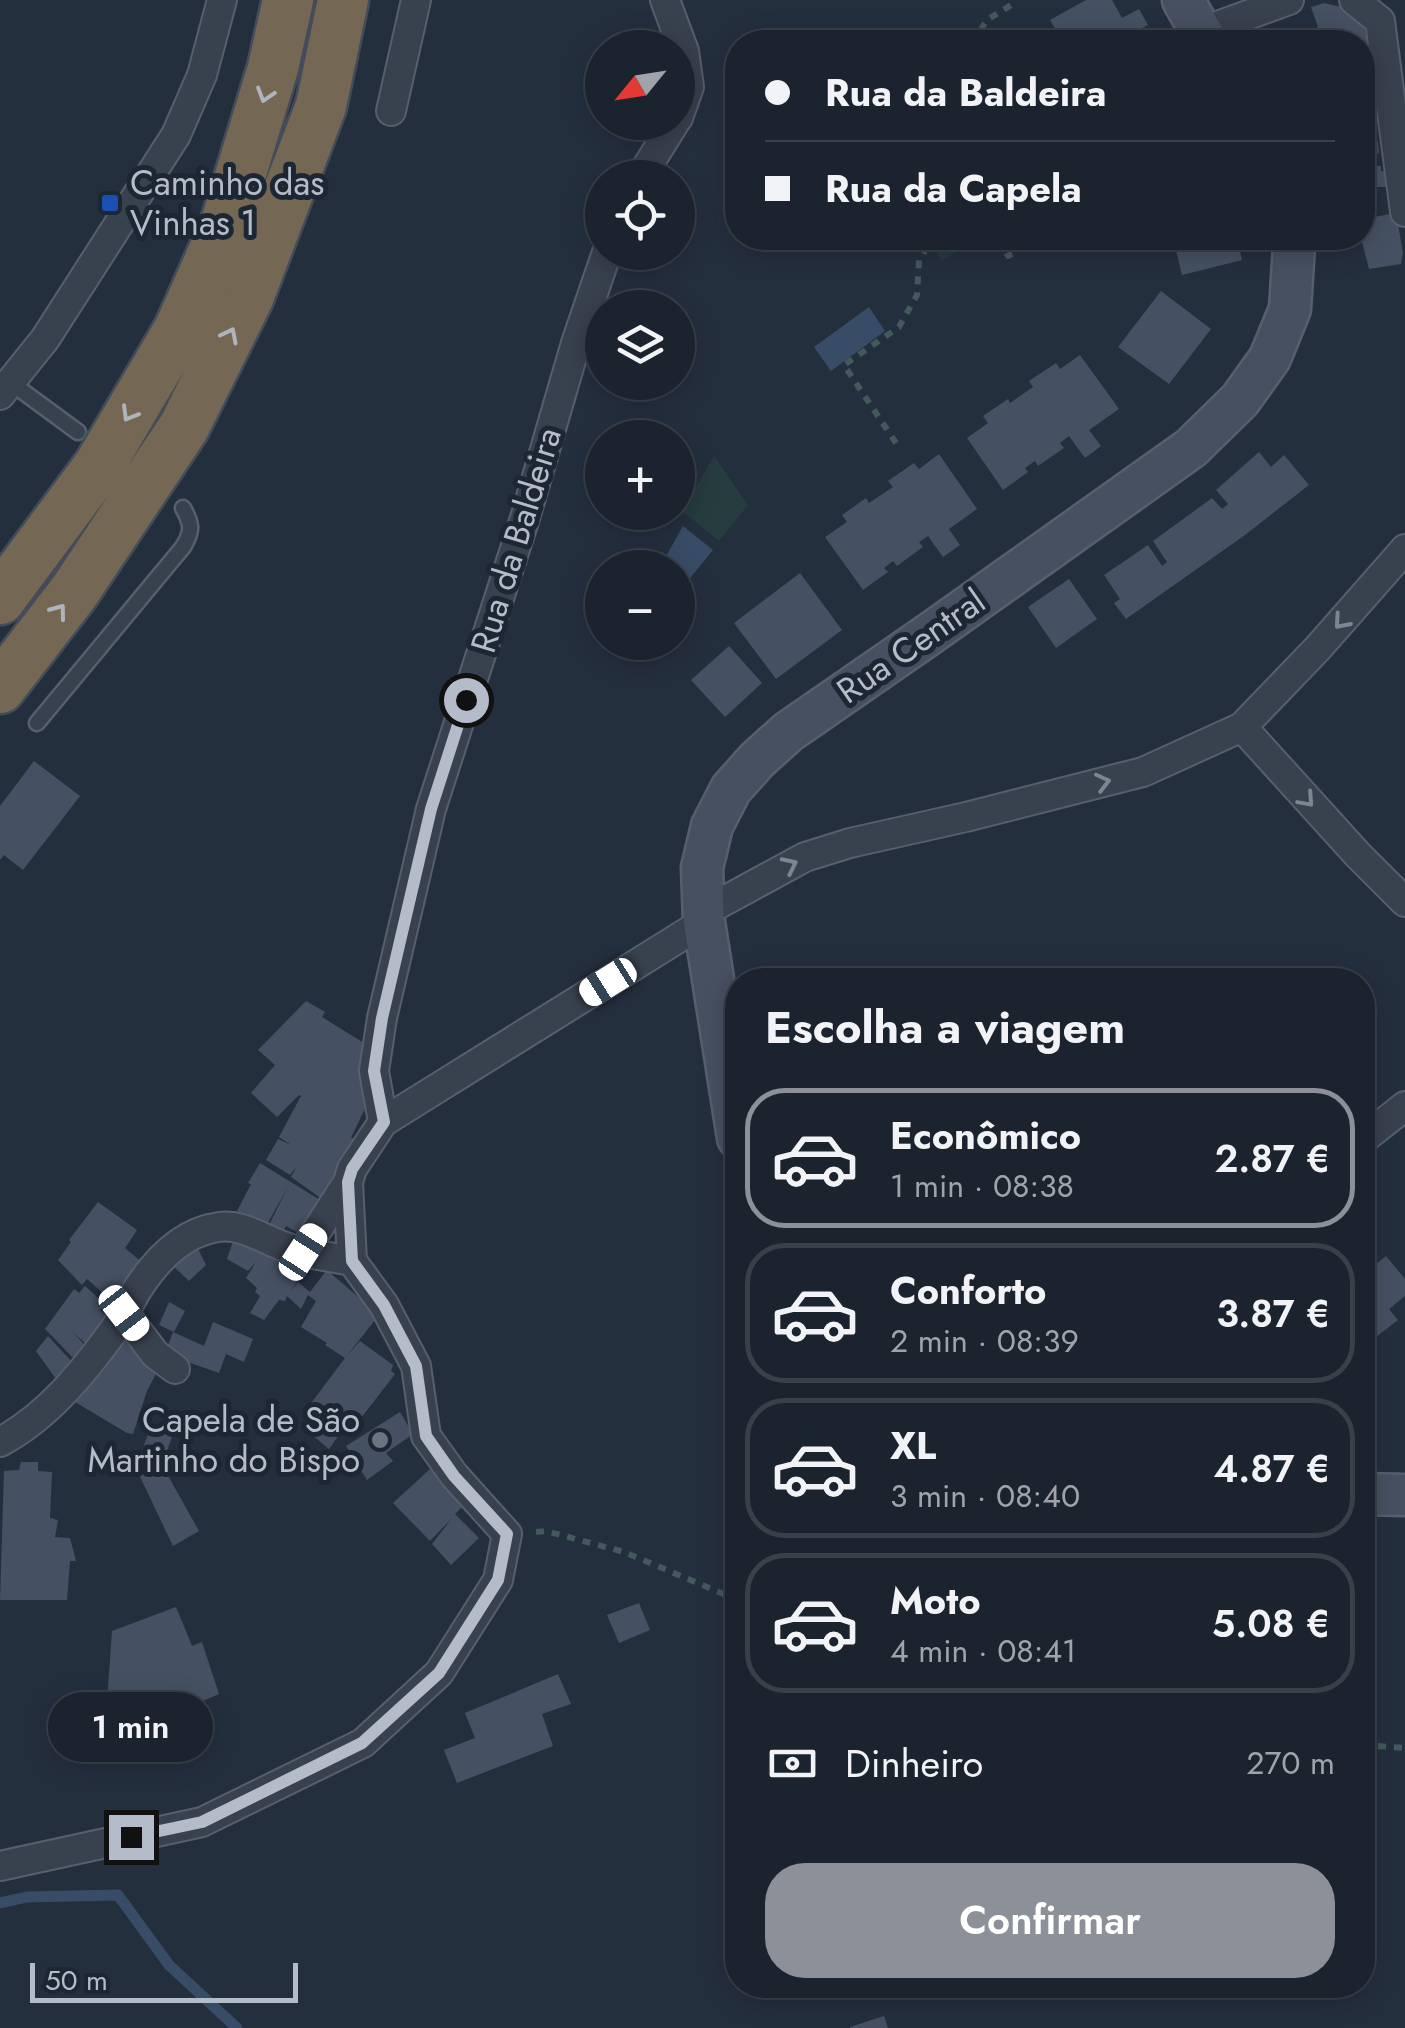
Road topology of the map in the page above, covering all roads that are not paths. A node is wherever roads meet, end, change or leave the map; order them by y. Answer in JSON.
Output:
{"nodes":[{"id":1,"x":222,"y":0,"type":"edge"},
{"id":2,"x":288,"y":0,"type":"edge"},
{"id":3,"x":416,"y":0,"type":"edge"},
{"id":4,"x":665,"y":0,"type":"edge"},
{"id":5,"x":1289,"y":0,"type":"edge"},
{"id":6,"x":1354,"y":0,"type":"edge"},
{"id":7,"x":344,"y":4,"type":"edge"},
{"id":8,"x":1379,"y":11,"type":"edge"},
{"id":9,"x":1197,"y":25,"type":"edge"},
{"id":10,"x":676,"y":30,"type":"edge"},
{"id":11,"x":391,"y":110,"type":"dead end"},
{"id":12,"x":1405,"y":212,"type":"edge"},
{"id":13,"x":1294,"y":250,"type":"edge"},
{"id":14,"x":601,"y":270,"type":"edge"},
{"id":15,"x":5,"y":388,"type":"edge"},
{"id":16,"x":78,"y":432,"type":"dead end"},
{"id":17,"x":183,"y":508,"type":"dead end"},
{"id":18,"x":1405,"y":549,"type":"edge"},
{"id":19,"x":0,"y":599,"type":"edge"},
{"id":20,"x":0,"y":688,"type":"edge"},
{"id":21,"x":37,"y":723,"type":"dead end"},
{"id":22,"x":1242,"y":727,"type":"junction"},
{"id":23,"x":1405,"y":902,"type":"edge"},
{"id":24,"x":704,"y":917,"type":"junction"},
{"id":25,"x":725,"y":1054,"type":"edge"},
{"id":26,"x":1405,"y":1106,"type":"edge"},
{"id":27,"x":384,"y":1122,"type":"junction"},
{"id":28,"x":1375,"y":1130,"type":"edge"},
{"id":29,"x":348,"y":1182,"type":"junction"},
{"id":30,"x":303,"y":1252,"type":"junction"},
{"id":31,"x":352,"y":1261,"type":"junction"},
{"id":32,"x":124,"y":1313,"type":"junction"},
{"id":33,"x":175,"y":1369,"type":"dead end"},
{"id":34,"x":0,"y":1442,"type":"edge"},
{"id":35,"x":0,"y":1866,"type":"edge"}],
"edges":[{"from":1,"to":15,"type":"street"},
{"from":2,"to":19,"type":"highway","one_way":true},
{"from":3,"to":11,"type":"street"},
{"from":4,"to":10,"type":"street"},
{"from":5,"to":9,"type":"street"},
{"from":6,"to":8,"type":"street"},
{"from":20,"to":7,"type":"highway","one_way":true},
{"from":8,"to":12,"type":"street"},
{"from":13,"to":24,"type":"street","name":"Rua Central"},
{"from":14,"to":27,"type":"street","name":"Rua da Baldeira"},
{"from":15,"to":16,"type":"lane"},
{"from":17,"to":21,"type":"lane"},
{"from":18,"to":22,"type":"street","one_way":true},
{"from":22,"to":23,"type":"street","one_way":true},
{"from":24,"to":22,"type":"street","one_way":true},
{"from":24,"to":25,"type":"street","name":"Rua Central"},
{"from":24,"to":27,"type":"street"},
{"from":26,"to":28,"type":"street"},
{"from":27,"to":29,"type":"street"},
{"from":29,"to":30,"type":"street"},
{"from":29,"to":31,"type":"street"},
{"from":30,"to":31,"type":"street"},
{"from":30,"to":32,"type":"street"},
{"from":31,"to":35,"type":"street"},
{"from":32,"to":33,"type":"street"},
{"from":32,"to":34,"type":"street"}]}
